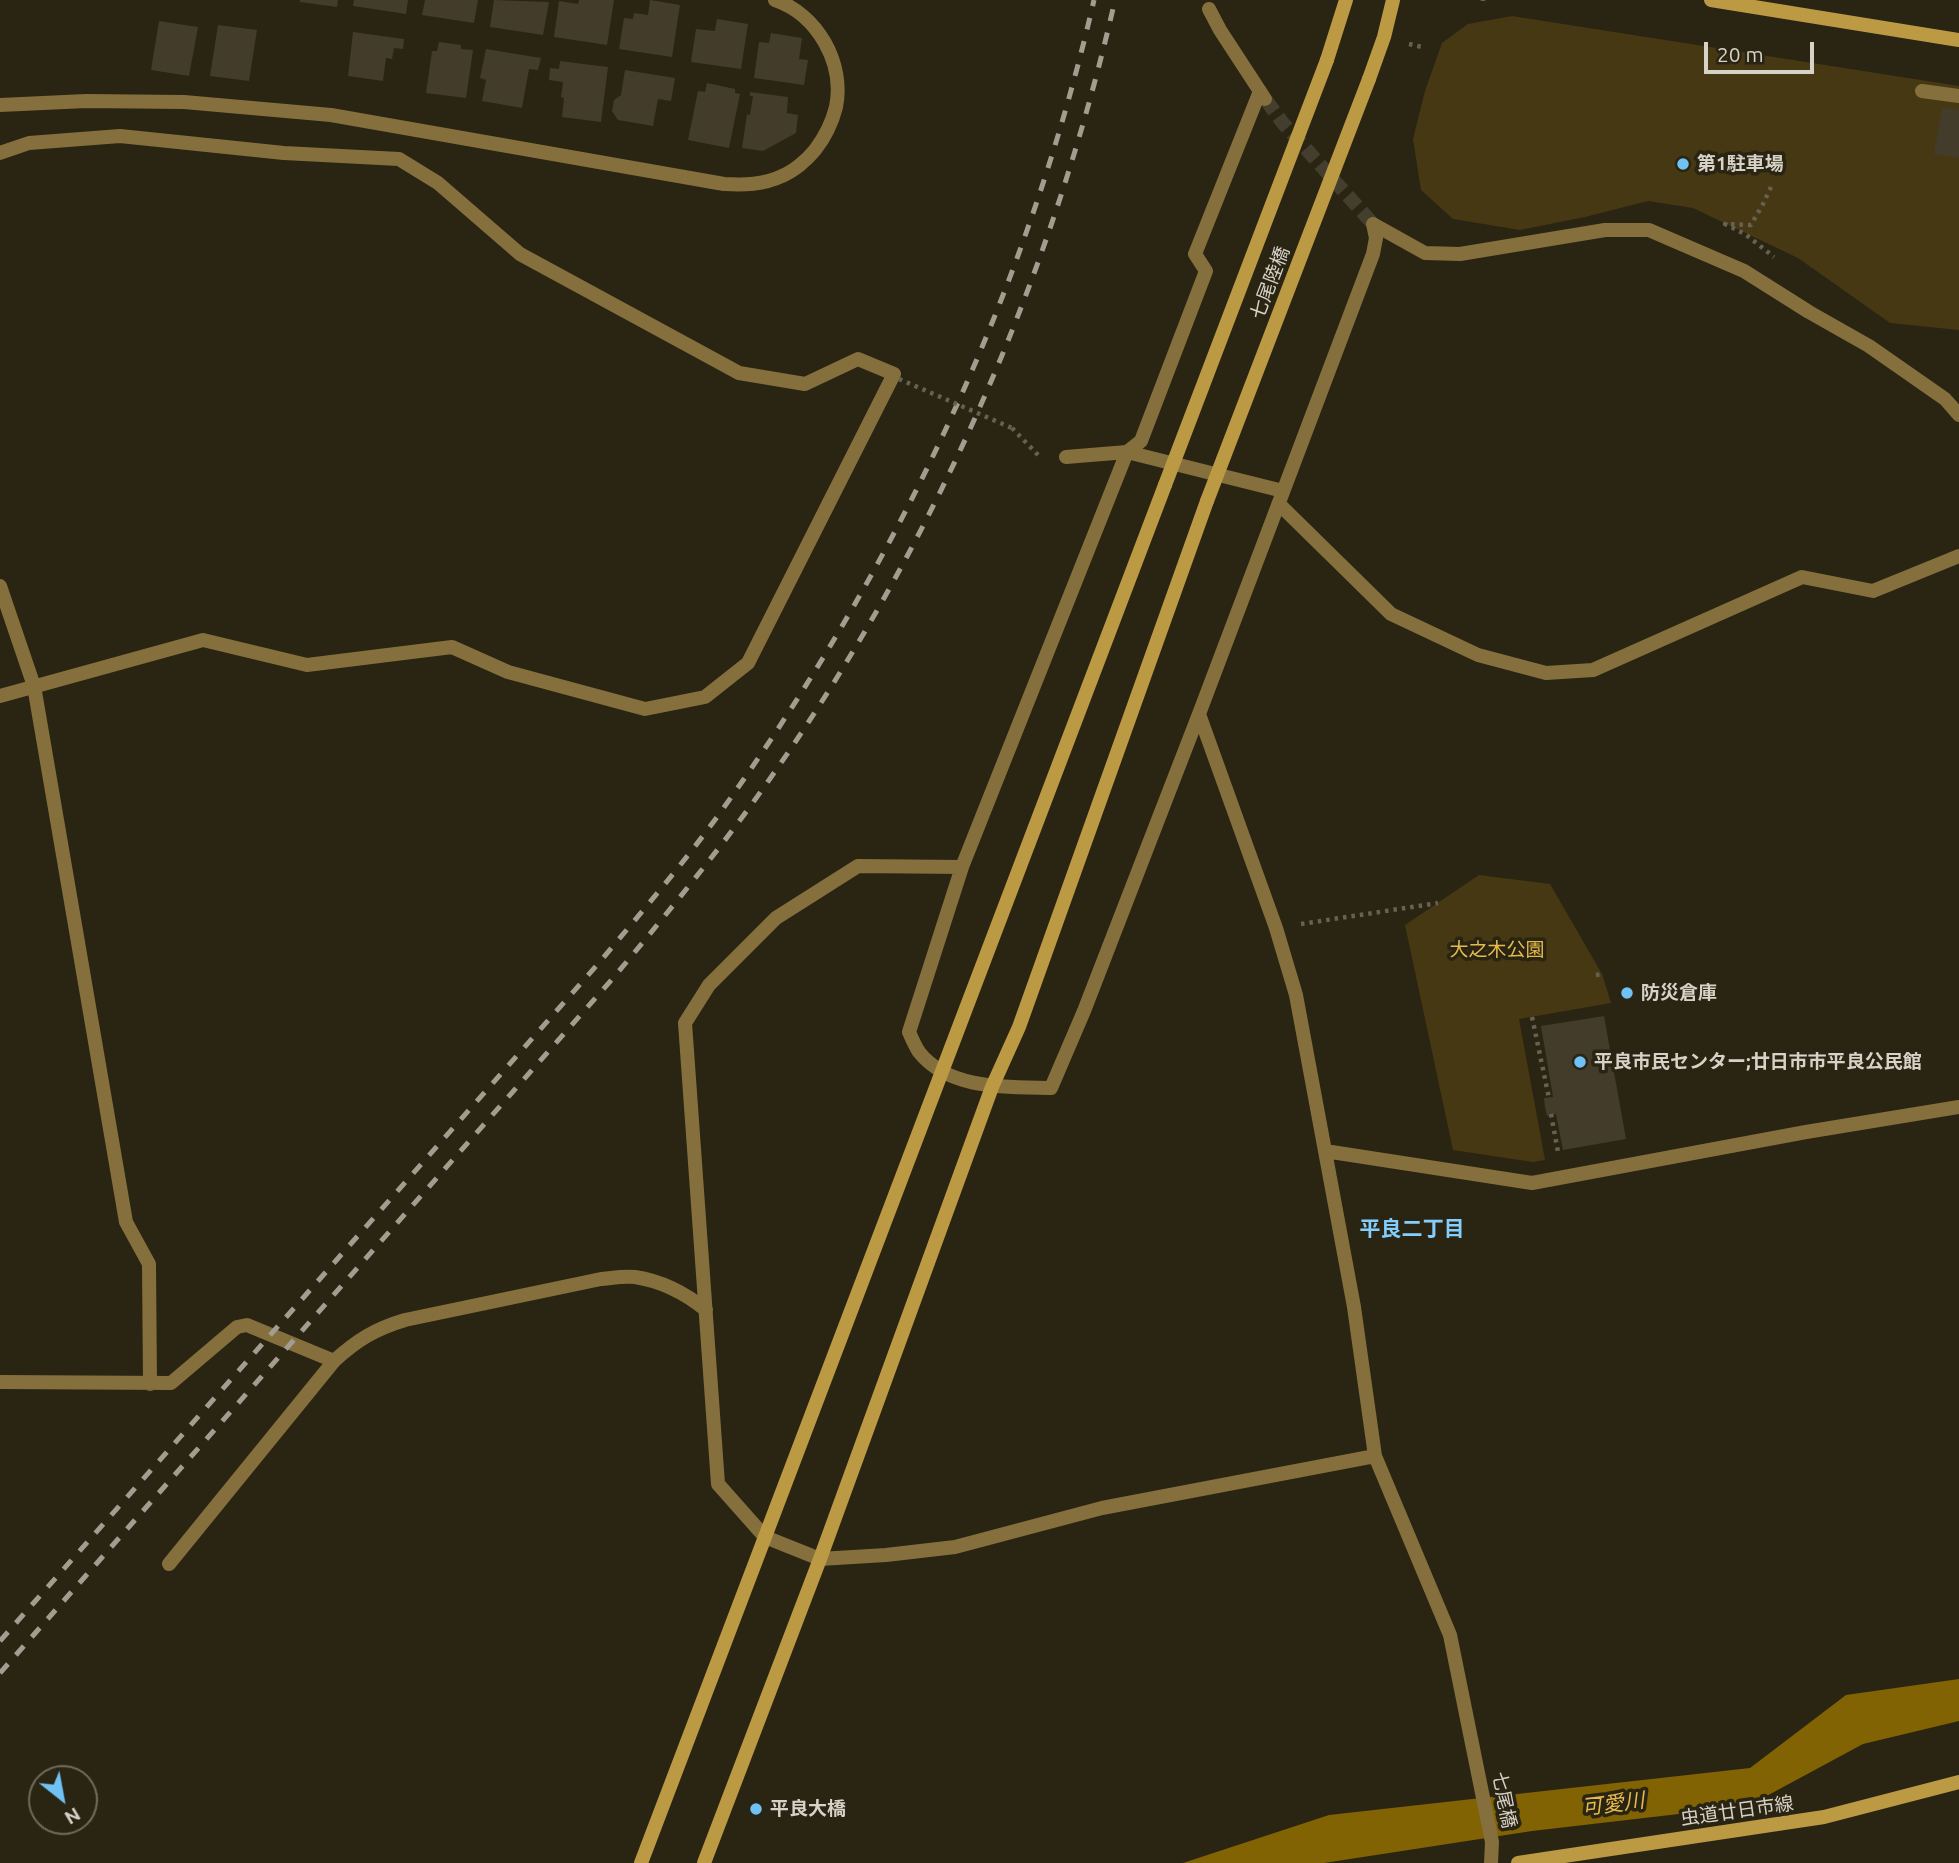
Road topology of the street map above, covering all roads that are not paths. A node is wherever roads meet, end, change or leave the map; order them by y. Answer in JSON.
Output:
{"nodes":[{"id":1,"x":775,"y":0,"type":"edge"},
{"id":2,"x":1346,"y":0,"type":"edge"},
{"id":3,"x":1392,"y":0,"type":"edge"},
{"id":4,"x":1711,"y":0,"type":"edge"},
{"id":5,"x":1209,"y":9,"type":"dead end"},
{"id":6,"x":1959,"y":40,"type":"edge"},
{"id":7,"x":1922,"y":91,"type":"dead end"},
{"id":8,"x":1959,"y":96,"type":"edge"},
{"id":9,"x":0,"y":105,"type":"edge"},
{"id":10,"x":0,"y":153,"type":"edge"},
{"id":11,"x":1959,"y":415,"type":"edge"},
{"id":12,"x":1127,"y":452,"type":"junction"},
{"id":13,"x":1066,"y":457,"type":"road end"},
{"id":14,"x":1281,"y":498,"type":"junction"},
{"id":15,"x":1959,"y":556,"type":"edge"},
{"id":16,"x":0,"y":586,"type":"edge"},
{"id":17,"x":34,"y":686,"type":"junction"},
{"id":18,"x":0,"y":696,"type":"edge"},
{"id":19,"x":1199,"y":714,"type":"junction"},
{"id":20,"x":961,"y":867,"type":"junction"},
{"id":21,"x":941,"y":1072,"type":"junction"},
{"id":22,"x":992,"y":1087,"type":"junction"},
{"id":23,"x":1959,"y":1107,"type":"edge"},
{"id":24,"x":1325,"y":1151,"type":"junction"},
{"id":25,"x":706,"y":1310,"type":"junction"},
{"id":26,"x":334,"y":1361,"type":"junction"},
{"id":27,"x":0,"y":1382,"type":"edge"},
{"id":28,"x":150,"y":1384,"type":"junction"},
{"id":29,"x":1375,"y":1456,"type":"junction"},
{"id":30,"x":765,"y":1536,"type":"junction"},
{"id":31,"x":820,"y":1559,"type":"junction"},
{"id":32,"x":169,"y":1564,"type":"dead end"},
{"id":33,"x":1959,"y":1782,"type":"edge"},
{"id":34,"x":641,"y":1863,"type":"edge"},
{"id":35,"x":704,"y":1863,"type":"edge"},
{"id":36,"x":1491,"y":1863,"type":"edge"},
{"id":37,"x":1518,"y":1863,"type":"edge"}],
"edges":[{"from":1,"to":9,"type":"street"},
{"from":2,"to":21,"type":"street","bridge":true},
{"from":3,"to":22,"type":"street","name":"七尾陸橋","bridge":true},
{"from":4,"to":6,"type":"street"},
{"from":5,"to":12,"type":"street"},
{"from":7,"to":8,"type":"street"},
{"from":10,"to":17,"type":"street"},
{"from":11,"to":14,"type":"street"},
{"from":12,"to":13,"type":"street"},
{"from":12,"to":14,"type":"street"},
{"from":12,"to":20,"type":"street"},
{"from":14,"to":15,"type":"street"},
{"from":14,"to":19,"type":"street"},
{"from":16,"to":17,"type":"street"},
{"from":17,"to":18,"type":"street"},
{"from":17,"to":28,"type":"street"},
{"from":19,"to":22,"type":"street"},
{"from":19,"to":24,"type":"street","name":"七尾橋"},
{"from":20,"to":21,"type":"street"},
{"from":20,"to":25,"type":"street"},
{"from":21,"to":22,"type":"street"},
{"from":21,"to":30,"type":"street"},
{"from":22,"to":31,"type":"street","name":"七尾陸橋"},
{"from":23,"to":24,"type":"street"},
{"from":24,"to":29,"type":"street","name":"七尾橋"},
{"from":25,"to":26,"type":"street"},
{"from":25,"to":30,"type":"street"},
{"from":26,"to":28,"type":"street"},
{"from":26,"to":32,"type":"street"},
{"from":27,"to":28,"type":"street"},
{"from":29,"to":31,"type":"street"},
{"from":29,"to":36,"type":"street","name":"七尾橋"},
{"from":30,"to":31,"type":"street"},
{"from":30,"to":34,"type":"street"},
{"from":31,"to":35,"type":"street","name":"七尾陸橋"},
{"from":33,"to":37,"type":"street","name":"虫道廿日市線"}]}
